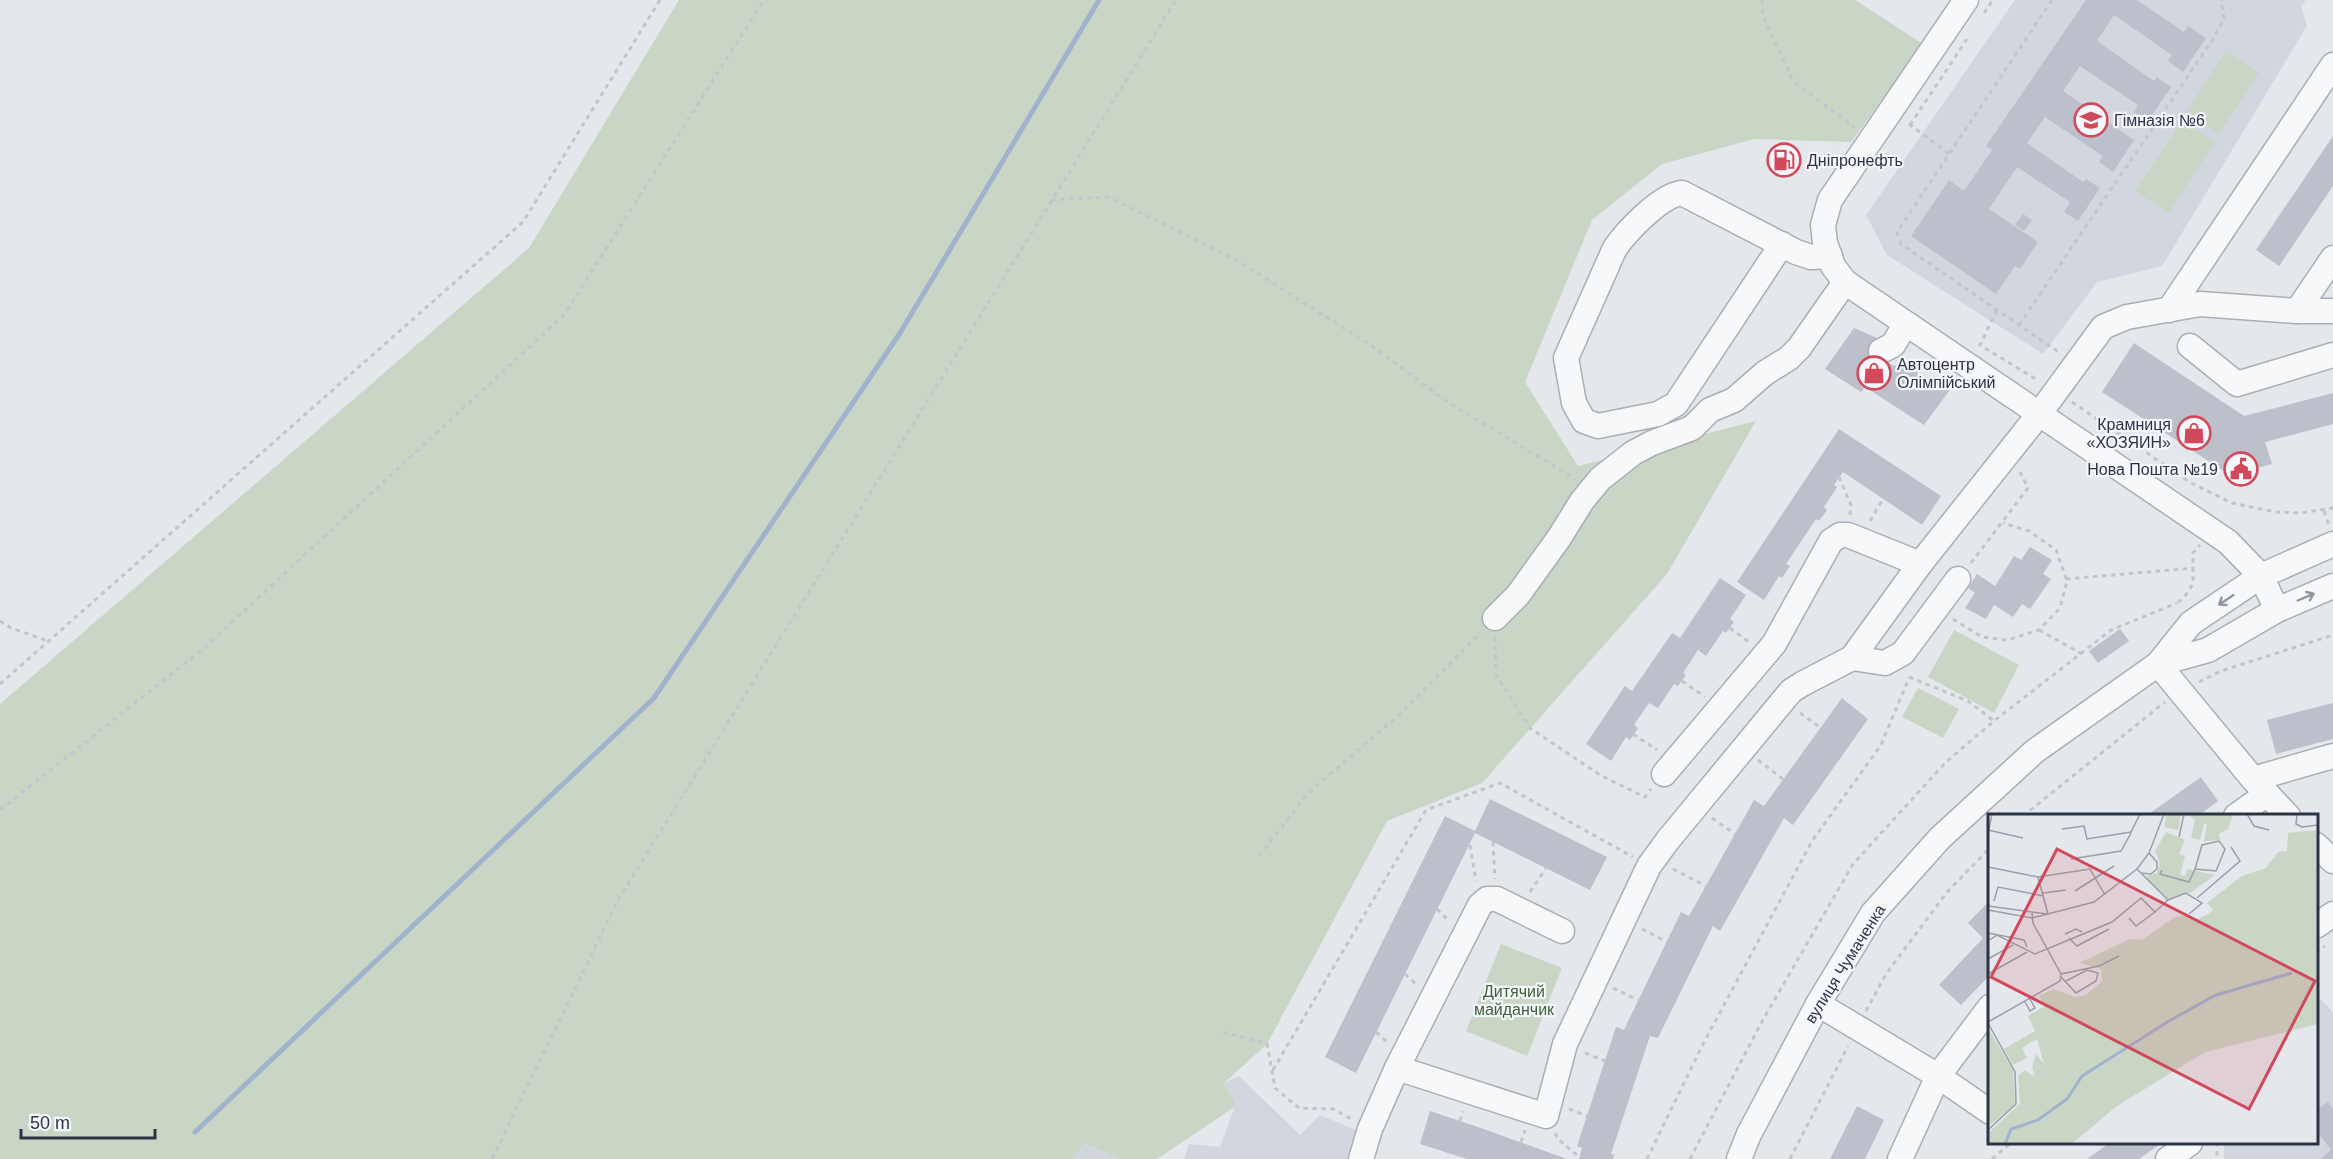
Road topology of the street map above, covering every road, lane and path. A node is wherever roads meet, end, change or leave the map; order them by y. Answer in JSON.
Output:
{"nodes":[{"id":1,"x":660,"y":0,"type":"edge"},
{"id":2,"x":764,"y":0,"type":"edge"},
{"id":3,"x":1176,"y":0,"type":"edge"},
{"id":4,"x":1762,"y":0,"type":"edge"},
{"id":5,"x":1993,"y":0,"type":"edge"},
{"id":6,"x":2052,"y":0,"type":"edge"},
{"id":7,"x":2221,"y":0,"type":"edge"},
{"id":8,"x":1973,"y":10,"type":"edge"},
{"id":9,"x":1967,"y":38,"type":"dead end"},
{"id":10,"x":2333,"y":65,"type":"edge"},
{"id":11,"x":1900,"y":118,"type":"junction"},
{"id":12,"x":1871,"y":140,"type":"junction"},
{"id":13,"x":1949,"y":154,"type":"junction"},
{"id":14,"x":1051,"y":200,"type":"junction"},
{"id":15,"x":1782,"y":244,"type":"junction"},
{"id":16,"x":1830,"y":256,"type":"junction"},
{"id":17,"x":2333,"y":258,"type":"edge"},
{"id":18,"x":1845,"y":282,"type":"junction"},
{"id":19,"x":1998,"y":310,"type":"junction"},
{"id":20,"x":2169,"y":310,"type":"junction"},
{"id":21,"x":2297,"y":311,"type":"junction"},
{"id":22,"x":2333,"y":311,"type":"edge"},
{"id":23,"x":1905,"y":325,"type":"junction"},
{"id":24,"x":2019,"y":325,"type":"junction"},
{"id":25,"x":2190,"y":346,"type":"dead end"},
{"id":26,"x":1881,"y":351,"type":"dead end"},
{"id":27,"x":2333,"y":355,"type":"edge"},
{"id":28,"x":2067,"y":358,"type":"dead end"},
{"id":29,"x":2056,"y":391,"type":"junction"},
{"id":30,"x":2040,"y":413,"type":"junction"},
{"id":31,"x":2009,"y":452,"type":"junction"},
{"id":32,"x":1839,"y":477,"type":"dead end"},
{"id":33,"x":1592,"y":489,"type":"junction"},
{"id":34,"x":1883,"y":499,"type":"dead end"},
{"id":35,"x":2333,"y":508,"type":"edge"},
{"id":36,"x":2324,"y":511,"type":"junction"},
{"id":37,"x":2003,"y":523,"type":"junction"},
{"id":38,"x":2331,"y":536,"type":"edge"},
{"id":39,"x":1853,"y":537,"type":"junction"},
{"id":40,"x":2203,"y":542,"type":"dead end"},
{"id":41,"x":1920,"y":564,"type":"junction"},
{"id":42,"x":2194,"y":568,"type":"junction"},
{"id":43,"x":2261,"y":576,"type":"junction"},
{"id":44,"x":1958,"y":579,"type":"joint"},
{"id":45,"x":2066,"y":579,"type":"junction"},
{"id":46,"x":2333,"y":586,"type":"edge"},
{"id":47,"x":2177,"y":603,"type":"dead end"},
{"id":48,"x":1936,"y":609,"type":"junction"},
{"id":49,"x":2277,"y":610,"type":"junction"},
{"id":50,"x":1495,"y":618,"type":"junction"},
{"id":51,"x":0,"y":621,"type":"edge"},
{"id":52,"x":2039,"y":630,"type":"junction"},
{"id":53,"x":2333,"y":635,"type":"edge"},
{"id":54,"x":48,"y":641,"type":"junction"},
{"id":55,"x":2082,"y":654,"type":"dead end"},
{"id":56,"x":1852,"y":658,"type":"junction"},
{"id":57,"x":1885,"y":663,"type":"junction"},
{"id":58,"x":2158,"y":664,"type":"junction"},
{"id":59,"x":1909,"y":678,"type":"junction"},
{"id":60,"x":1682,"y":681,"type":"dead end"},
{"id":61,"x":0,"y":684,"type":"edge"},
{"id":62,"x":2180,"y":690,"type":"junction"},
{"id":63,"x":1784,"y":701,"type":"junction"},
{"id":64,"x":1721,"y":708,"type":"junction"},
{"id":65,"x":1994,"y":722,"type":"dead end"},
{"id":66,"x":1821,"y":728,"type":"dead end"},
{"id":67,"x":1633,"y":734,"type":"dead end"},
{"id":68,"x":1742,"y":749,"type":"junction"},
{"id":69,"x":2333,"y":756,"type":"edge"},
{"id":70,"x":1669,"y":768,"type":"junction"},
{"id":71,"x":1783,"y":779,"type":"dead end"},
{"id":72,"x":2260,"y":787,"type":"junction"},
{"id":73,"x":1695,"y":806,"type":"junction"},
{"id":74,"x":0,"y":810,"type":"edge"},
{"id":75,"x":2025,"y":814,"type":"edge"},
{"id":76,"x":2238,"y":814,"type":"edge"},
{"id":77,"x":2286,"y":814,"type":"edge"},
{"id":78,"x":1735,"y":834,"type":"dead end"},
{"id":79,"x":1493,"y":842,"type":"dead end"},
{"id":80,"x":1470,"y":845,"type":"dead end"},
{"id":81,"x":2318,"y":847,"type":"edge"},
{"id":82,"x":1988,"y":849,"type":"edge"},
{"id":83,"x":1259,"y":856,"type":"dead end"},
{"id":84,"x":2333,"y":861,"type":"edge"},
{"id":85,"x":1652,"y":863,"type":"junction"},
{"id":86,"x":1546,"y":868,"type":"dead end"},
{"id":87,"x":1706,"y":886,"type":"dead end"},
{"id":88,"x":1498,"y":905,"type":"junction"},
{"id":89,"x":2333,"y":914,"type":"edge"},
{"id":90,"x":1623,"y":920,"type":"junction"},
{"id":91,"x":2318,"y":925,"type":"edge"},
{"id":92,"x":1562,"y":931,"type":"dead end"},
{"id":93,"x":1667,"y":942,"type":"dead end"},
{"id":94,"x":1595,"y":980,"type":"junction"},
{"id":95,"x":1638,"y":1000,"type":"dead end"},
{"id":96,"x":1818,"y":1004,"type":"junction"},
{"id":97,"x":1988,"y":1008,"type":"edge"},
{"id":98,"x":1858,"y":1028,"type":"junction"},
{"id":99,"x":1223,"y":1032,"type":"dead end"},
{"id":100,"x":1397,"y":1068,"type":"junction"},
{"id":101,"x":1273,"y":1070,"type":"junction"},
{"id":102,"x":1938,"y":1076,"type":"junction"},
{"id":103,"x":1988,"y":1111,"type":"edge"},
{"id":104,"x":1546,"y":1116,"type":"junction"},
{"id":105,"x":1370,"y":1129,"type":"junction"},
{"id":106,"x":2011,"y":1144,"type":"edge"},
{"id":107,"x":2189,"y":1144,"type":"edge"},
{"id":108,"x":1580,"y":1157,"type":"dead end"},
{"id":109,"x":492,"y":1159,"type":"edge"},
{"id":110,"x":1361,"y":1159,"type":"edge"},
{"id":111,"x":1647,"y":1159,"type":"edge"},
{"id":112,"x":1739,"y":1159,"type":"edge"},
{"id":113,"x":1790,"y":1159,"type":"edge"},
{"id":114,"x":1900,"y":1159,"type":"edge"},
{"id":115,"x":1992,"y":1159,"type":"edge"},
{"id":116,"x":2168,"y":1159,"type":"edge"}],
"edges":[{"from":1,"to":54,"type":"path"},
{"from":2,"to":74,"type":"path"},
{"from":3,"to":14,"type":"path"},
{"from":4,"to":12,"type":"path"},
{"from":5,"to":8,"type":"path"},
{"from":6,"to":13,"type":"path"},
{"from":7,"to":24,"type":"path"},
{"from":8,"to":11,"type":"street"},
{"from":9,"to":11,"type":"path"},
{"from":10,"to":20,"type":"street"},
{"from":11,"to":12,"type":"street"},
{"from":11,"to":13,"type":"path"},
{"from":12,"to":16,"type":"street"},
{"from":13,"to":19,"type":"path"},
{"from":14,"to":33,"type":"path"},
{"from":14,"to":109,"type":"path"},
{"from":15,"to":15,"type":"street"},
{"from":15,"to":16,"type":"street"},
{"from":16,"to":18,"type":"street"},
{"from":17,"to":21,"type":"street"},
{"from":18,"to":23,"type":"street"},
{"from":18,"to":33,"type":"street"},
{"from":19,"to":24,"type":"path"},
{"from":19,"to":29,"type":"path"},
{"from":20,"to":21,"type":"street"},
{"from":20,"to":29,"type":"street"},
{"from":21,"to":22,"type":"street"},
{"from":23,"to":26,"type":"street"},
{"from":23,"to":30,"type":"street"},
{"from":24,"to":28,"type":"path"},
{"from":25,"to":27,"type":"street"},
{"from":29,"to":30,"type":"street"},
{"from":29,"to":36,"type":"path"},
{"from":30,"to":31,"type":"street"},
{"from":30,"to":43,"type":"street"},
{"from":31,"to":37,"type":"path"},
{"from":31,"to":41,"type":"street"},
{"from":32,"to":39,"type":"path"},
{"from":33,"to":50,"type":"street"},
{"from":34,"to":39,"type":"path"},
{"from":35,"to":36,"type":"path"},
{"from":36,"to":38,"type":"path"},
{"from":37,"to":44,"type":"path"},
{"from":37,"to":45,"type":"path"},
{"from":38,"to":43,"type":"street","name":"вулиця Чумаченка"},
{"from":39,"to":41,"type":"street"},
{"from":39,"to":64,"type":"street"},
{"from":40,"to":42,"type":"path"},
{"from":41,"to":56,"type":"street"},
{"from":42,"to":45,"type":"path"},
{"from":42,"to":47,"type":"path"},
{"from":43,"to":49,"type":"street"},
{"from":43,"to":58,"type":"street","name":"вулиця Чумаченка","one_way":true},
{"from":44,"to":48,"type":"street"},
{"from":45,"to":52,"type":"path"},
{"from":49,"to":46,"type":"street","name":"вулиця Чумаченка","one_way":true},
{"from":48,"to":52,"type":"path"},
{"from":48,"to":57,"type":"street"},
{"from":49,"to":58,"type":"street","name":"вулиця Чумаченка"},
{"from":50,"to":70,"type":"path"},
{"from":50,"to":83,"type":"path"},
{"from":51,"to":54,"type":"path"},
{"from":52,"to":55,"type":"path"},
{"from":53,"to":62,"type":"path"},
{"from":54,"to":61,"type":"path"},
{"from":56,"to":57,"type":"street"},
{"from":56,"to":63,"type":"street"},
{"from":57,"to":59,"type":"path"},
{"from":58,"to":62,"type":"street"},
{"from":58,"to":96,"type":"street","name":"вулиця Чумаченка"},
{"from":59,"to":65,"type":"path"},
{"from":59,"to":111,"type":"path"},
{"from":60,"to":64,"type":"path"},
{"from":62,"to":72,"type":"street"},
{"from":62,"to":75,"type":"path"},
{"from":63,"to":66,"type":"path"},
{"from":63,"to":68,"type":"street"},
{"from":64,"to":70,"type":"street"},
{"from":67,"to":70,"type":"path"},
{"from":68,"to":71,"type":"path"},
{"from":68,"to":73,"type":"street"},
{"from":69,"to":72,"type":"street"},
{"from":72,"to":76,"type":"street"},
{"from":72,"to":77,"type":"street"},
{"from":73,"to":78,"type":"path"},
{"from":73,"to":85,"type":"street"},
{"from":79,"to":88,"type":"path"},
{"from":80,"to":88,"type":"path"},
{"from":81,"to":84,"type":"street"},
{"from":82,"to":98,"type":"path"},
{"from":85,"to":87,"type":"path"},
{"from":85,"to":90,"type":"street"},
{"from":85,"to":101,"type":"path"},
{"from":86,"to":88,"type":"path"},
{"from":88,"to":92,"type":"street"},
{"from":88,"to":100,"type":"street"},
{"from":89,"to":91,"type":"street"},
{"from":90,"to":93,"type":"path"},
{"from":90,"to":94,"type":"street"},
{"from":94,"to":95,"type":"path"},
{"from":94,"to":104,"type":"street"},
{"from":96,"to":98,"type":"street"},
{"from":96,"to":112,"type":"street","name":"вулиця Чумаченка"},
{"from":97,"to":102,"type":"street"},
{"from":98,"to":102,"type":"street"},
{"from":98,"to":113,"type":"path"},
{"from":99,"to":101,"type":"path"},
{"from":100,"to":104,"type":"street"},
{"from":100,"to":105,"type":"street"},
{"from":101,"to":105,"type":"path"},
{"from":102,"to":103,"type":"street"},
{"from":102,"to":114,"type":"street"},
{"from":104,"to":108,"type":"path"},
{"from":105,"to":110,"type":"street"},
{"from":106,"to":115,"type":"path"},
{"from":107,"to":116,"type":"street"}]}
